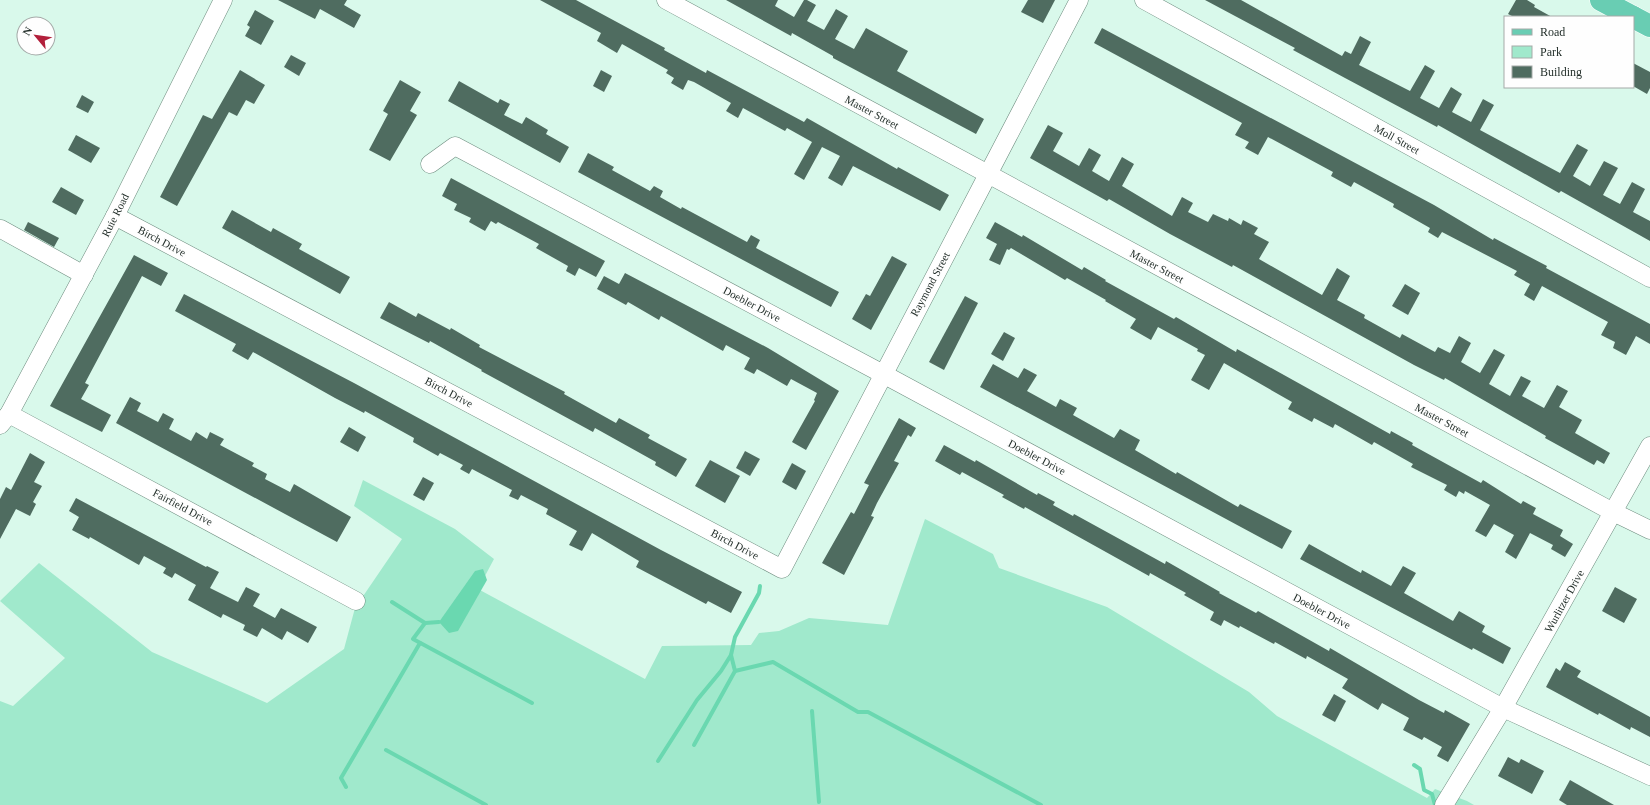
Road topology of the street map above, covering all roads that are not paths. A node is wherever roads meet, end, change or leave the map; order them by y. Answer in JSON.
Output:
{"nodes":[{"id":1,"x":223,"y":0,"type":"edge"},
{"id":2,"x":666,"y":0,"type":"edge"},
{"id":3,"x":1079,"y":0,"type":"edge"},
{"id":4,"x":1144,"y":0,"type":"edge"},
{"id":5,"x":1601,"y":0,"type":"edge"},
{"id":6,"x":1631,"y":16,"type":"edge"},
{"id":7,"x":1634,"y":18,"type":"edge"},
{"id":8,"x":1650,"y":26,"type":"edge"},
{"id":9,"x":430,"y":164,"type":"dead end"},
{"id":10,"x":988,"y":174,"type":"junction"},
{"id":11,"x":115,"y":216,"type":"junction"},
{"id":12,"x":1,"y":229,"type":"dead end"},
{"id":13,"x":84,"y":275,"type":"junction"},
{"id":14,"x":1650,"y":278,"type":"edge"},
{"id":15,"x":883,"y":374,"type":"junction"},
{"id":16,"x":5,"y":419,"type":"edge"},
{"id":17,"x":1650,"y":446,"type":"edge"},
{"id":18,"x":1613,"y":512,"type":"junction"},
{"id":19,"x":1650,"y":530,"type":"edge"},
{"id":20,"x":782,"y":569,"type":"joint"},
{"id":21,"x":356,"y":601,"type":"dead end"},
{"id":22,"x":1503,"y":708,"type":"junction"},
{"id":23,"x":1650,"y":776,"type":"edge"},
{"id":24,"x":1444,"y":805,"type":"edge"}],
"edges":[{"from":1,"to":11,"type":"street","name":"Ruie Road"},
{"from":2,"to":10,"type":"street","name":"Master Street"},
{"from":3,"to":10,"type":"street","name":"Raymond Street"},
{"from":4,"to":14,"type":"street","name":"Moll Street"},
{"from":5,"to":6,"type":"main road"},
{"from":7,"to":8,"type":"main road"},
{"from":9,"to":15,"type":"street","name":"Doebler Drive"},
{"from":10,"to":15,"type":"street","name":"Raymond Street"},
{"from":10,"to":18,"type":"street","name":"Master Street"},
{"from":11,"to":13,"type":"street","name":"Ruie Road"},
{"from":11,"to":20,"type":"street","name":"Birch Drive"},
{"from":12,"to":13,"type":"street"},
{"from":13,"to":16,"type":"street","name":"Ruie Road"},
{"from":15,"to":20,"type":"street","name":"Raymond Street"},
{"from":15,"to":22,"type":"street","name":"Doebler Drive"},
{"from":16,"to":21,"type":"street","name":"Fairfield Drive"},
{"from":17,"to":18,"type":"street","name":"Wurlitzer Drive"},
{"from":18,"to":19,"type":"street","name":"Master Street"},
{"from":18,"to":22,"type":"street","name":"Wurlitzer Drive"},
{"from":22,"to":23,"type":"street","name":"Doebler Drive"},
{"from":22,"to":24,"type":"street","name":"Wurlitzer Drive"}]}
